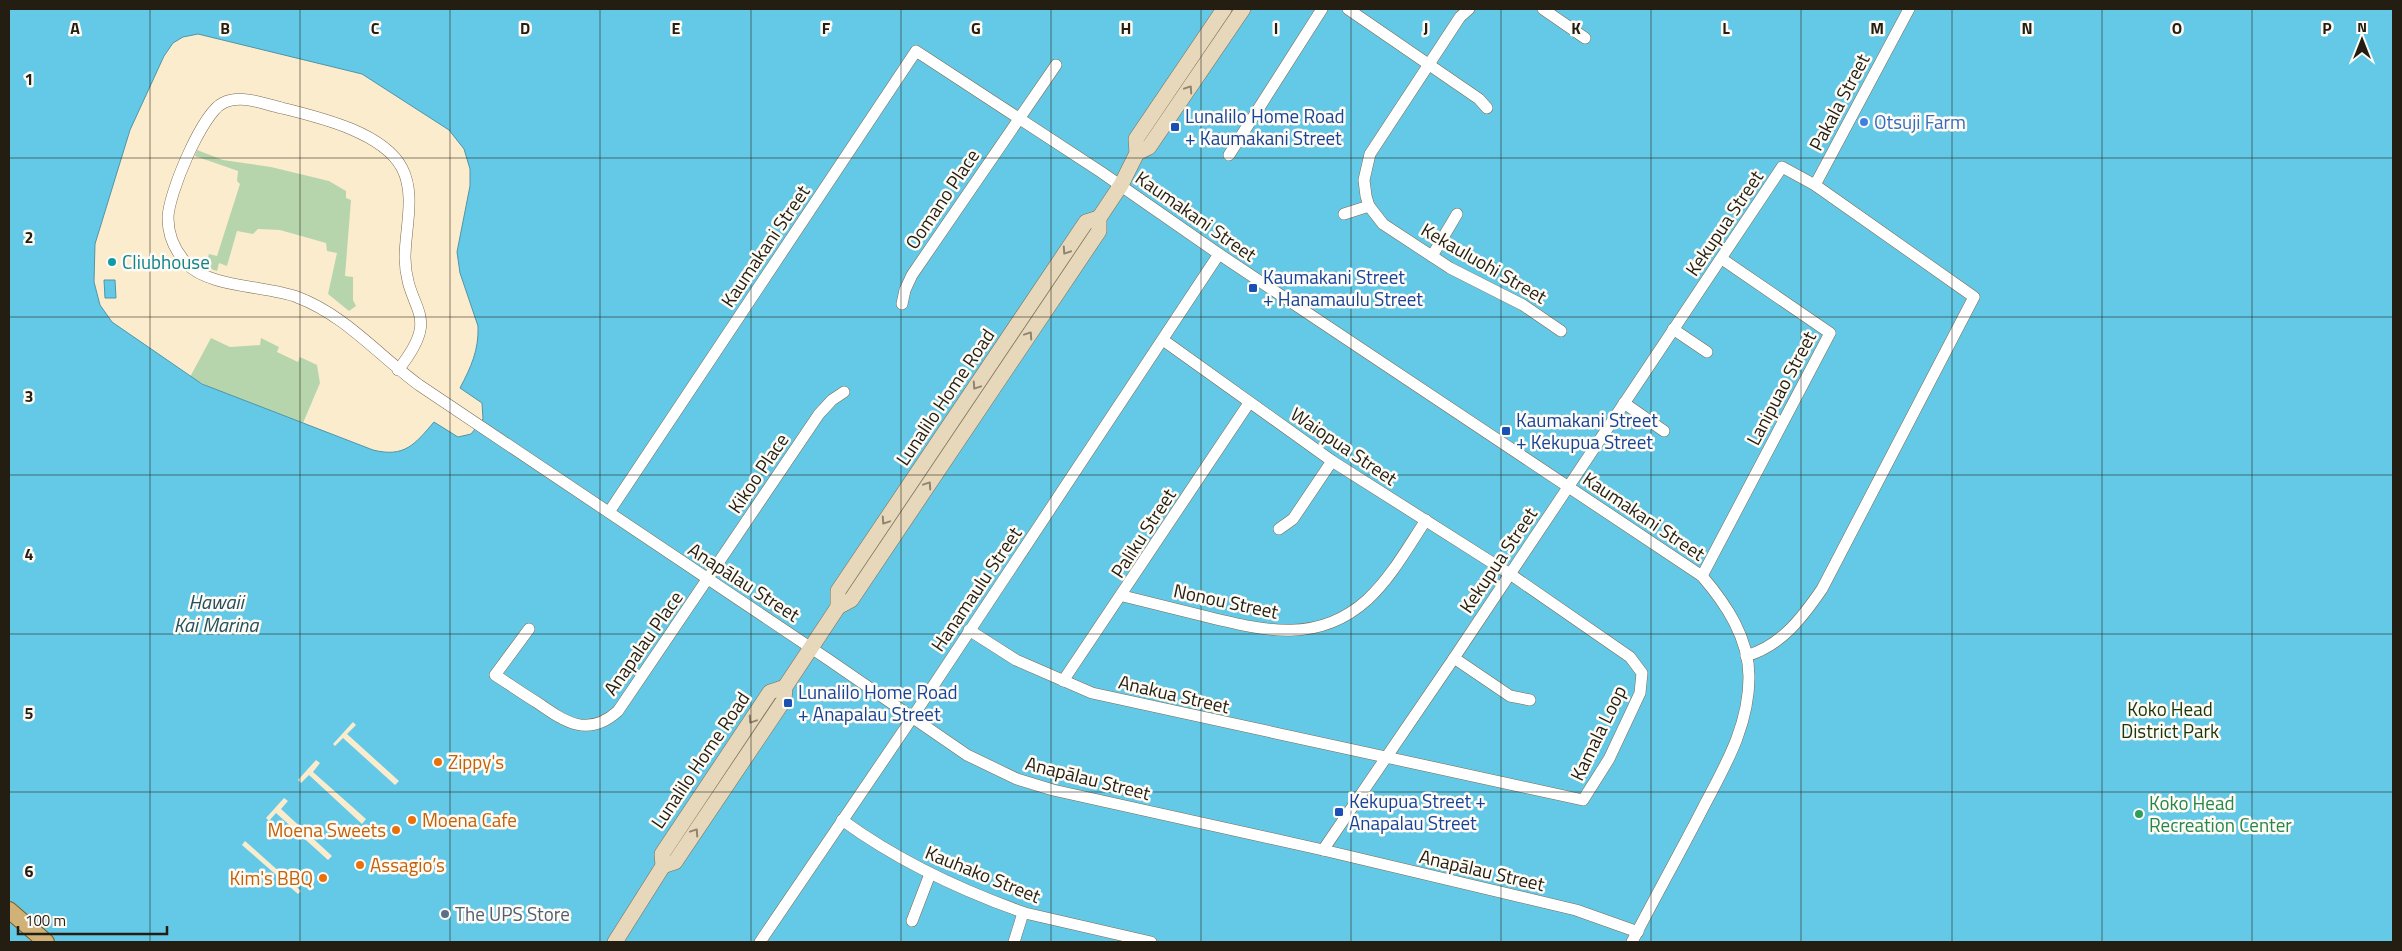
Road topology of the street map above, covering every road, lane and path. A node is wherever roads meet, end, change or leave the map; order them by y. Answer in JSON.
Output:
{"nodes":[{"id":1,"x":1224,"y":9,"type":"edge"},
{"id":2,"x":1243,"y":9,"type":"edge"},
{"id":3,"x":1322,"y":9,"type":"edge"},
{"id":4,"x":1348,"y":9,"type":"edge"},
{"id":5,"x":1469,"y":9,"type":"edge"},
{"id":6,"x":1543,"y":9,"type":"edge"},
{"id":7,"x":1909,"y":9,"type":"edge"},
{"id":8,"x":1586,"y":38,"type":"dead end"},
{"id":9,"x":1428,"y":63,"type":"junction"},
{"id":10,"x":1056,"y":65,"type":"dead end"},
{"id":11,"x":1487,"y":108,"type":"dead end"},
{"id":12,"x":1019,"y":117,"type":"junction"},
{"id":13,"x":1137,"y":153,"type":"junction"},
{"id":14,"x":1229,"y":155,"type":"dead end"},
{"id":15,"x":1121,"y":185,"type":"junction"},
{"id":16,"x":1815,"y":185,"type":"junction"},
{"id":17,"x":1369,"y":206,"type":"junction"},
{"id":18,"x":1344,"y":214,"type":"dead end"},
{"id":19,"x":1457,"y":214,"type":"dead end"},
{"id":20,"x":1219,"y":254,"type":"junction"},
{"id":21,"x":1432,"y":256,"type":"junction"},
{"id":22,"x":1722,"y":259,"type":"junction"},
{"id":23,"x":902,"y":304,"type":"dead end"},
{"id":24,"x":1673,"y":329,"type":"junction"},
{"id":25,"x":1561,"y":330,"type":"dead end"},
{"id":26,"x":1163,"y":340,"type":"junction"},
{"id":27,"x":1707,"y":352,"type":"dead end"},
{"id":28,"x":398,"y":370,"type":"junction"},
{"id":29,"x":844,"y":392,"type":"dead end"},
{"id":30,"x":1249,"y":403,"type":"junction"},
{"id":31,"x":1624,"y":403,"type":"junction"},
{"id":32,"x":1664,"y":431,"type":"dead end"},
{"id":33,"x":1332,"y":461,"type":"junction"},
{"id":34,"x":1568,"y":487,"type":"junction"},
{"id":35,"x":609,"y":512,"type":"junction"},
{"id":36,"x":1426,"y":520,"type":"junction"},
{"id":37,"x":1279,"y":529,"type":"dead end"},
{"id":38,"x":1510,"y":574,"type":"junction"},
{"id":39,"x":1702,"y":576,"type":"junction"},
{"id":40,"x":708,"y":580,"type":"junction"},
{"id":41,"x":1122,"y":596,"type":"junction"},
{"id":42,"x":529,"y":629,"type":"dead end"},
{"id":43,"x":969,"y":630,"type":"junction"},
{"id":44,"x":811,"y":648,"type":"junction"},
{"id":45,"x":1746,"y":656,"type":"junction"},
{"id":46,"x":1454,"y":658,"type":"junction"},
{"id":47,"x":1063,"y":682,"type":"junction"},
{"id":48,"x":1530,"y":700,"type":"dead end"},
{"id":49,"x":913,"y":716,"type":"junction"},
{"id":50,"x":1385,"y":759,"type":"junction"},
{"id":51,"x":842,"y":820,"type":"junction"},
{"id":52,"x":1323,"y":850,"type":"junction"},
{"id":53,"x":930,"y":874,"type":"junction"},
{"id":54,"x":9,"y":910,"type":"edge"},
{"id":55,"x":1024,"y":913,"type":"junction"},
{"id":56,"x":912,"y":921,"type":"dead end"},
{"id":57,"x":1635,"y":937,"type":"edge"},
{"id":58,"x":765,"y":940,"type":"edge"},
{"id":59,"x":46,"y":942,"type":"edge"},
{"id":60,"x":615,"y":942,"type":"edge"},
{"id":61,"x":1014,"y":942,"type":"edge"},
{"id":62,"x":1151,"y":942,"type":"edge"}],
"edges":[{"from":1,"to":13,"type":"main road","name":"Lunalilo Home Road"},
{"from":13,"to":2,"type":"main road","name":"Lunalilo Home Road","one_way":true},
{"from":3,"to":14,"type":"street"},
{"from":4,"to":9,"type":"street"},
{"from":5,"to":9,"type":"street","name":"Kekauluohi Street"},
{"from":6,"to":8,"type":"street"},
{"from":7,"to":16,"type":"street","name":"Pakala Street"},
{"from":9,"to":11,"type":"street"},
{"from":9,"to":17,"type":"street","name":"Kekauluohi Street"},
{"from":10,"to":12,"type":"street","name":"Oomano Place"},
{"from":12,"to":15,"type":"street","name":"Kaumakani Street"},
{"from":12,"to":23,"type":"street","name":"Oomano Place"},
{"from":12,"to":35,"type":"street","name":"Kaumakani Street"},
{"from":13,"to":15,"type":"main road","name":"Lunalilo Home Road"},
{"from":15,"to":20,"type":"street","name":"Kaumakani Street"},
{"from":15,"to":44,"type":"main road","name":"Lunalilo Home Road"},
{"from":16,"to":22,"type":"street","name":"Kekupua Street"},
{"from":16,"to":45,"type":"street","name":"Kekupua Street"},
{"from":17,"to":18,"type":"street"},
{"from":17,"to":21,"type":"street","name":"Kekauluohi Street"},
{"from":19,"to":21,"type":"street"},
{"from":20,"to":26,"type":"street","name":"Hanamaulu Street"},
{"from":20,"to":34,"type":"street","name":"Kaumakani Street"},
{"from":21,"to":25,"type":"street","name":"Kekauluohi Street"},
{"from":22,"to":24,"type":"street","name":"Kekupua Street"},
{"from":22,"to":39,"type":"street","name":"Lanipuao Street"},
{"from":24,"to":27,"type":"street"},
{"from":24,"to":31,"type":"street","name":"Kekupua Street"},
{"from":26,"to":30,"type":"street","name":"Waiopua Street"},
{"from":26,"to":43,"type":"street","name":"Hanamaulu Street"},
{"from":28,"to":28,"type":"street","name":"Anapālau Street"},
{"from":28,"to":35,"type":"street","name":"Anapālau Street"},
{"from":29,"to":40,"type":"street","name":"Kikoo Place"},
{"from":30,"to":33,"type":"street","name":"Waiopua Street"},
{"from":30,"to":41,"type":"street","name":"Paliku Street"},
{"from":31,"to":32,"type":"street"},
{"from":31,"to":34,"type":"street","name":"Kekupua Street"},
{"from":33,"to":36,"type":"street","name":"Waiopua Street"},
{"from":33,"to":37,"type":"street"},
{"from":34,"to":38,"type":"street","name":"Kekupua Street"},
{"from":34,"to":39,"type":"street","name":"Kaumakani Street"},
{"from":35,"to":40,"type":"street","name":"Anapālau Street"},
{"from":36,"to":38,"type":"street","name":"Waiopua Street"},
{"from":36,"to":41,"type":"street","name":"Nonou Street"},
{"from":38,"to":46,"type":"street","name":"Kekupua Street"},
{"from":38,"to":50,"type":"street","name":"Kamala Loop"},
{"from":39,"to":45,"type":"street","name":"Kaumakani Street"},
{"from":40,"to":42,"type":"street","name":"Anapalau Place"},
{"from":40,"to":44,"type":"street","name":"Anapālau Street"},
{"from":41,"to":47,"type":"street","name":"Paliku Street"},
{"from":43,"to":47,"type":"street","name":"Anakua Street"},
{"from":43,"to":49,"type":"street","name":"Hanamaulu Street"},
{"from":44,"to":49,"type":"street","name":"Anapālau Street"},
{"from":44,"to":60,"type":"main road","name":"Lunalilo Home Road"},
{"from":45,"to":57,"type":"street","name":"Kaumakani Street"},
{"from":46,"to":48,"type":"street"},
{"from":46,"to":50,"type":"street","name":"Kekupua Street"},
{"from":47,"to":50,"type":"street","name":"Anakua Street"},
{"from":49,"to":51,"type":"street","name":"Hanamaulu Street"},
{"from":49,"to":52,"type":"street","name":"Anapālau Street"},
{"from":50,"to":52,"type":"street","name":"Kekupua Street"},
{"from":51,"to":53,"type":"street","name":"Kauhako Street"},
{"from":51,"to":58,"type":"street","name":"Hanamaulu Street"},
{"from":52,"to":57,"type":"street","name":"Anapālau Street"},
{"from":53,"to":55,"type":"street","name":"Kauhako Street"},
{"from":53,"to":56,"type":"street"},
{"from":54,"to":59,"type":"main road"},
{"from":55,"to":61,"type":"street"},
{"from":55,"to":62,"type":"street","name":"Kauhako Street"}]}
